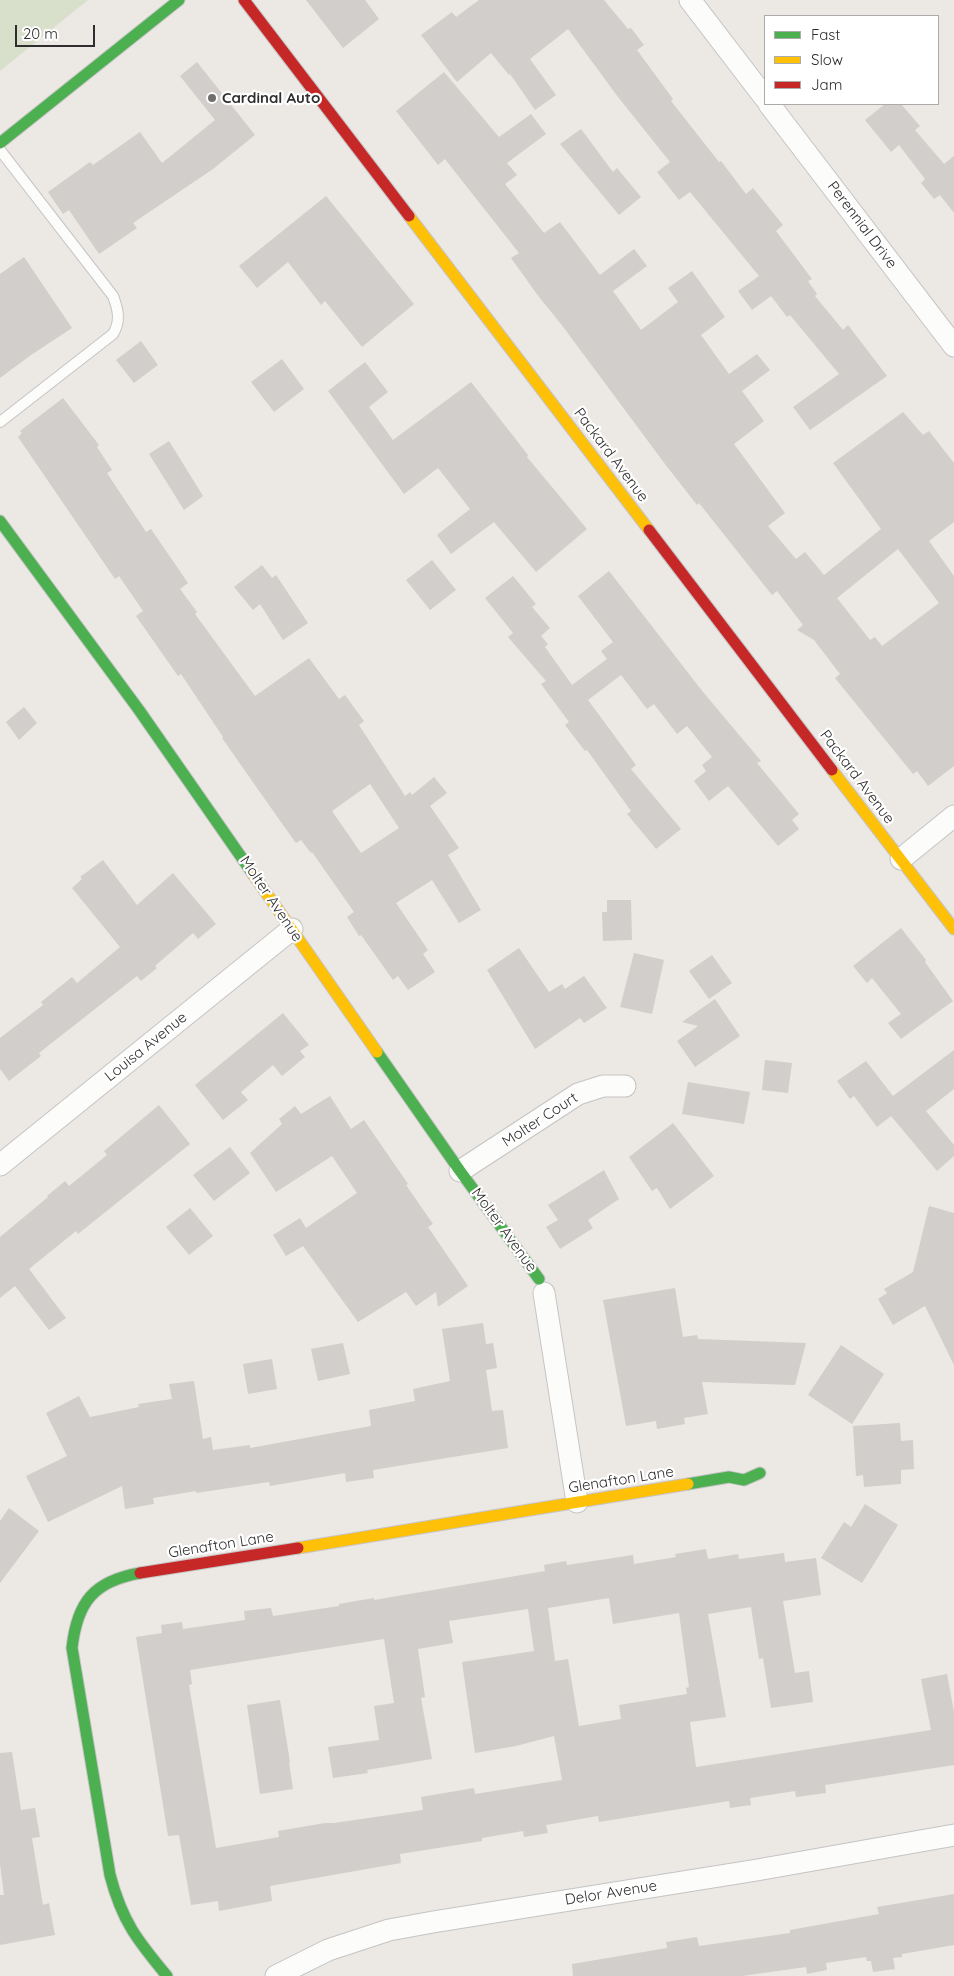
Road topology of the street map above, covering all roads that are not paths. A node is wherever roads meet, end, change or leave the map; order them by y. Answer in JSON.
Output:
{"nodes":[{"id":1,"x":179,"y":0,"type":"edge"},
{"id":2,"x":244,"y":0,"type":"edge"},
{"id":3,"x":690,"y":0,"type":"edge"},
{"id":4,"x":764,"y":97,"type":"edge"},
{"id":5,"x":770,"y":105,"type":"edge"},
{"id":6,"x":0,"y":143,"type":"edge"},
{"id":7,"x":0,"y":150,"type":"edge"},
{"id":8,"x":954,"y":346,"type":"edge"},
{"id":9,"x":0,"y":422,"type":"edge"},
{"id":10,"x":0,"y":521,"type":"edge"},
{"id":11,"x":954,"y":816,"type":"edge"},
{"id":12,"x":901,"y":859,"type":"junction"},
{"id":13,"x":954,"y":929,"type":"edge"},
{"id":14,"x":292,"y":930,"type":"junction"},
{"id":15,"x":625,"y":1086,"type":"dead end"},
{"id":16,"x":0,"y":1166,"type":"edge"},
{"id":17,"x":460,"y":1171,"type":"junction"},
{"id":18,"x":542,"y":1286,"type":"joint"},
{"id":19,"x":760,"y":1473,"type":"dead end"},
{"id":20,"x":577,"y":1502,"type":"junction"},
{"id":21,"x":954,"y":1836,"type":"edge"},
{"id":22,"x":168,"y":1976,"type":"edge"},
{"id":23,"x":276,"y":1976,"type":"edge"}],
"edges":[{"from":1,"to":6,"type":"street"},
{"from":2,"to":12,"type":"street","name":"Packard Avenue"},
{"from":3,"to":4,"type":"street"},
{"from":5,"to":8,"type":"street","name":"Perennial Drive"},
{"from":7,"to":9,"type":"lane"},
{"from":10,"to":14,"type":"street","name":"Molter Avenue"},
{"from":11,"to":12,"type":"street"},
{"from":12,"to":13,"type":"street","name":"Packard Avenue"},
{"from":14,"to":16,"type":"street","name":"Louisa Avenue"},
{"from":14,"to":17,"type":"street","name":"Molter Avenue"},
{"from":15,"to":17,"type":"street","name":"Molter Court"},
{"from":17,"to":18,"type":"street","name":"Molter Avenue"},
{"from":18,"to":20,"type":"street","name":"Molter Avenue"},
{"from":19,"to":20,"type":"street","name":"Glenafton Lane"},
{"from":20,"to":22,"type":"street","name":"Glenafton Lane"},
{"from":21,"to":23,"type":"street","name":"Delor Avenue"}]}
